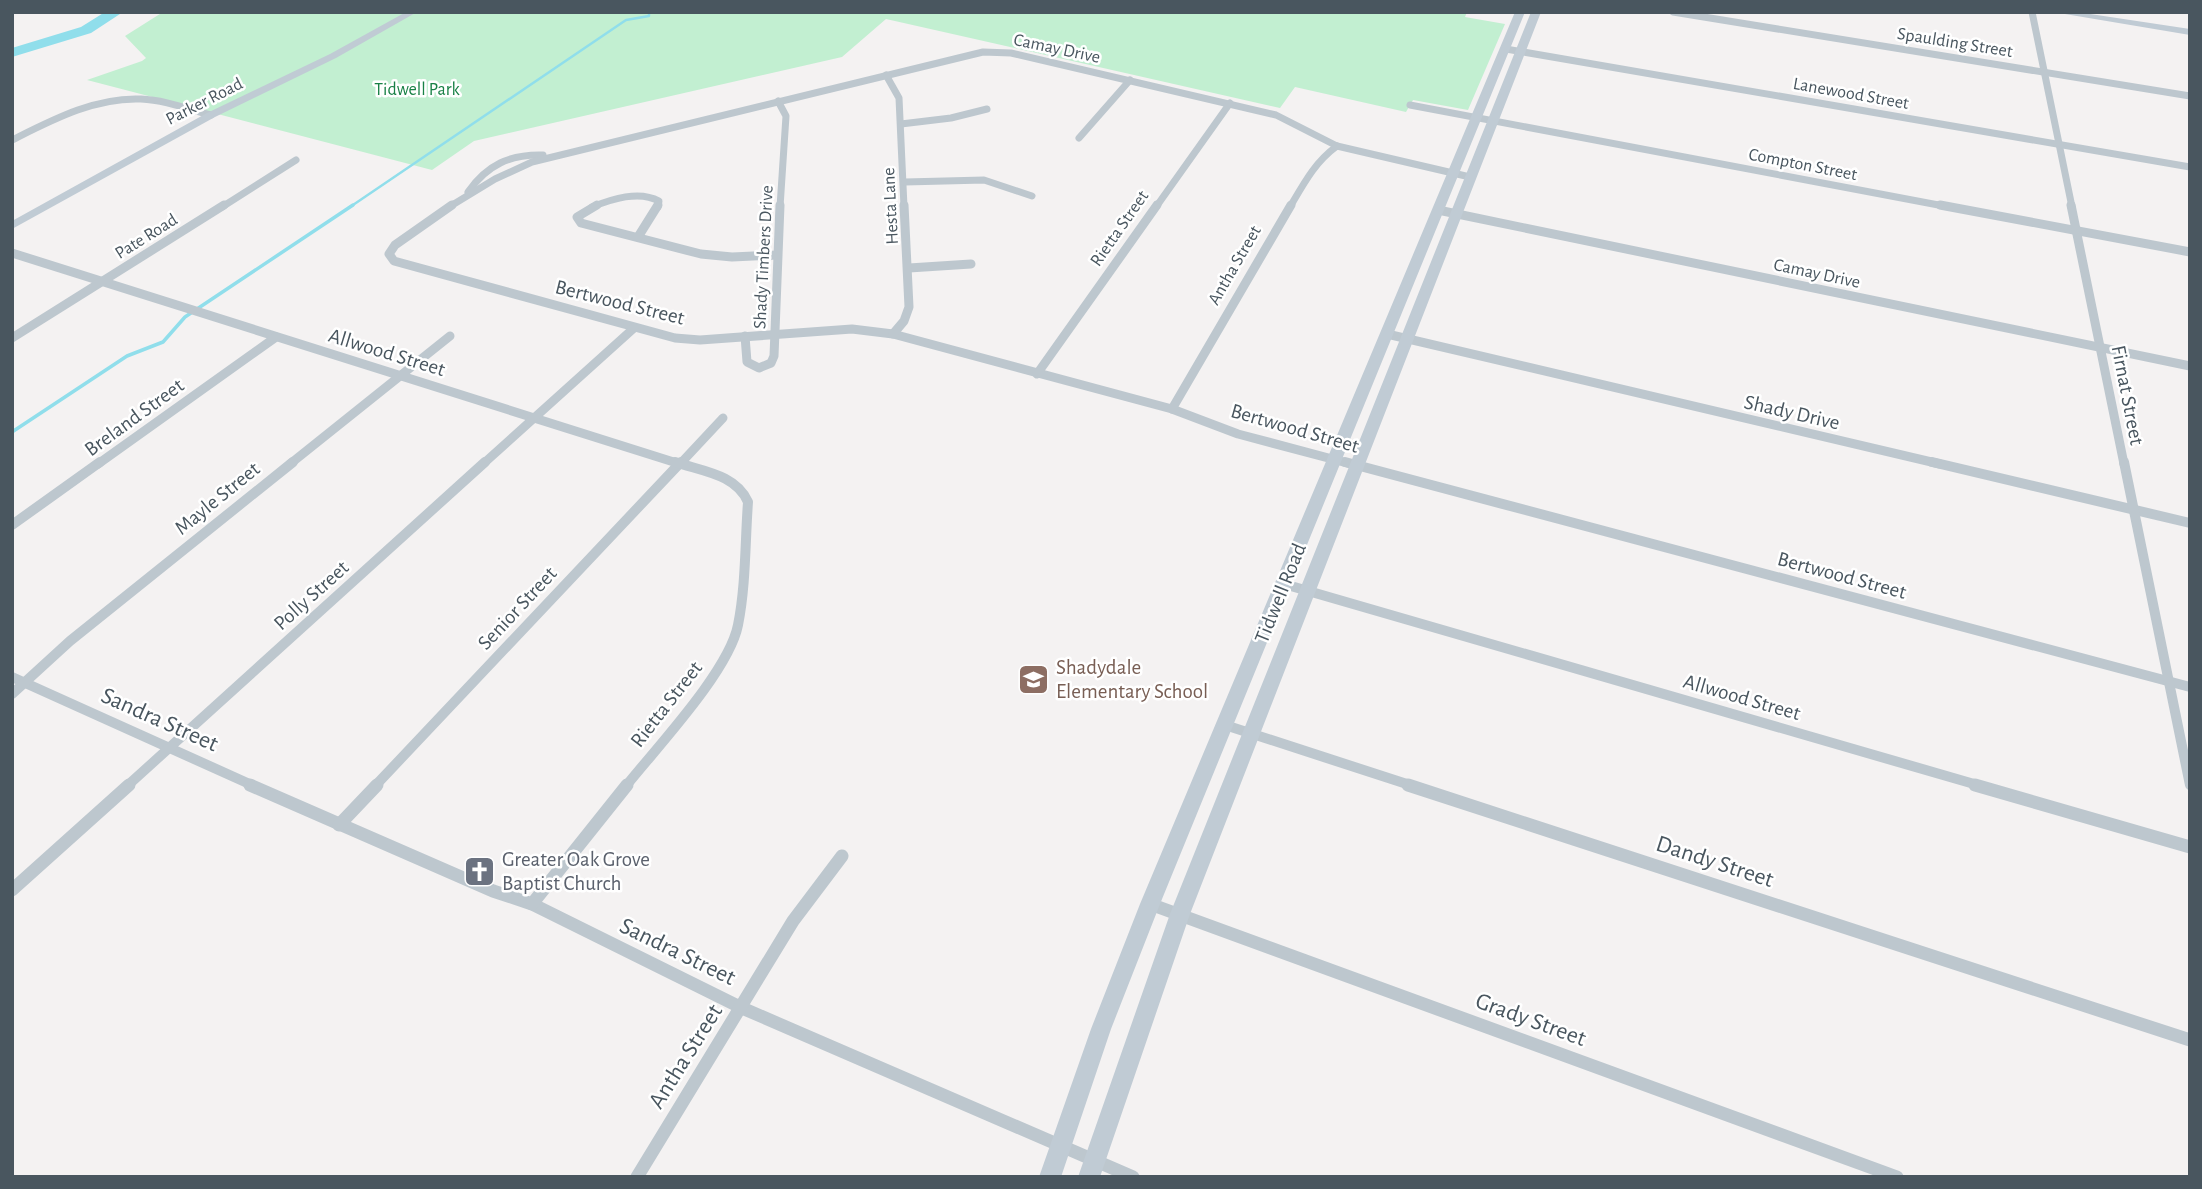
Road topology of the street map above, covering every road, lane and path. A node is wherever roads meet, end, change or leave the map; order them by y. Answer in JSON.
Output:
{"nodes":[{"id":1,"x":413,"y":12,"type":"edge"},
{"id":2,"x":1520,"y":12,"type":"edge"},
{"id":3,"x":1536,"y":12,"type":"edge"},
{"id":4,"x":1673,"y":12,"type":"edge"},
{"id":5,"x":2032,"y":12,"type":"edge"},
{"id":6,"x":2057,"y":12,"type":"edge"},
{"id":7,"x":2096,"y":12,"type":"edge"},
{"id":8,"x":2187,"y":29,"type":"edge"},
{"id":9,"x":1506,"y":49,"type":"junction"},
{"id":10,"x":1522,"y":52,"type":"junction"},
{"id":11,"x":2043,"y":72,"type":"junction"},
{"id":12,"x":886,"y":75,"type":"junction"},
{"id":13,"x":1130,"y":80,"type":"junction"},
{"id":14,"x":2190,"y":96,"type":"edge"},
{"id":15,"x":778,"y":101,"type":"junction"},
{"id":16,"x":1230,"y":103,"type":"junction"},
{"id":17,"x":1410,"y":105,"type":"dead end"},
{"id":18,"x":987,"y":108,"type":"dead end"},
{"id":19,"x":211,"y":115,"type":"junction"},
{"id":20,"x":1476,"y":118,"type":"junction"},
{"id":21,"x":1493,"y":121,"type":"junction"},
{"id":22,"x":901,"y":124,"type":"junction"},
{"id":23,"x":1079,"y":138,"type":"dead end"},
{"id":24,"x":12,"y":140,"type":"edge"},
{"id":25,"x":2057,"y":144,"type":"junction"},
{"id":26,"x":1337,"y":146,"type":"junction"},
{"id":27,"x":549,"y":156,"type":"junction"},
{"id":28,"x":296,"y":160,"type":"dead end"},
{"id":29,"x":2190,"y":167,"type":"edge"},
{"id":30,"x":1452,"y":173,"type":"junction"},
{"id":31,"x":1470,"y":177,"type":"junction"},
{"id":32,"x":905,"y":182,"type":"junction"},
{"id":33,"x":466,"y":195,"type":"junction"},
{"id":34,"x":1032,"y":196,"type":"dead end"},
{"id":35,"x":1438,"y":210,"type":"junction"},
{"id":36,"x":1456,"y":215,"type":"junction"},
{"id":37,"x":12,"y":226,"type":"edge"},
{"id":38,"x":2076,"y":231,"type":"junction"},
{"id":39,"x":638,"y":237,"type":"junction"},
{"id":40,"x":2190,"y":252,"type":"edge"},
{"id":41,"x":12,"y":253,"type":"edge"},
{"id":42,"x":388,"y":254,"type":"joint"},
{"id":43,"x":777,"y":255,"type":"junction"},
{"id":44,"x":971,"y":264,"type":"dead end"},
{"id":45,"x":909,"y":268,"type":"junction"},
{"id":46,"x":104,"y":281,"type":"junction"},
{"id":47,"x":634,"y":328,"type":"junction"},
{"id":48,"x":774,"y":334,"type":"junction"},
{"id":49,"x":894,"y":334,"type":"junction"},
{"id":50,"x":1387,"y":334,"type":"junction"},
{"id":51,"x":450,"y":336,"type":"dead end"},
{"id":52,"x":745,"y":336,"type":"junction"},
{"id":53,"x":276,"y":337,"type":"junction"},
{"id":54,"x":12,"y":338,"type":"edge"},
{"id":55,"x":1406,"y":338,"type":"junction"},
{"id":56,"x":2101,"y":347,"type":"junction"},
{"id":57,"x":2190,"y":366,"type":"edge"},
{"id":58,"x":1037,"y":374,"type":"junction"},
{"id":59,"x":400,"y":376,"type":"junction"},
{"id":60,"x":1172,"y":409,"type":"junction"},
{"id":61,"x":723,"y":418,"type":"dead end"},
{"id":62,"x":536,"y":419,"type":"junction"},
{"id":63,"x":1334,"y":459,"type":"junction"},
{"id":64,"x":680,"y":464,"type":"junction"},
{"id":65,"x":1356,"y":465,"type":"junction"},
{"id":66,"x":746,"y":494,"type":"joint"},
{"id":67,"x":2133,"y":510,"type":"junction"},
{"id":68,"x":2190,"y":523,"type":"edge"},
{"id":69,"x":12,"y":525,"type":"edge"},
{"id":70,"x":1284,"y":584,"type":"junction"},
{"id":71,"x":1308,"y":591,"type":"junction"},
{"id":72,"x":18,"y":680,"type":"edge"},
{"id":73,"x":2168,"y":681,"type":"junction"},
{"id":74,"x":2190,"y":687,"type":"edge"},
{"id":75,"x":12,"y":694,"type":"edge"},
{"id":76,"x":1226,"y":725,"type":"junction"},
{"id":77,"x":1253,"y":734,"type":"junction"},
{"id":78,"x":169,"y":749,"type":"junction"},
{"id":79,"x":2190,"y":785,"type":"edge"},
{"id":80,"x":339,"y":825,"type":"junction"},
{"id":81,"x":2190,"y":847,"type":"edge"},
{"id":82,"x":842,"y":856,"type":"dead end"},
{"id":83,"x":12,"y":890,"type":"edge"},
{"id":84,"x":532,"y":904,"type":"junction"},
{"id":85,"x":1150,"y":904,"type":"junction"},
{"id":86,"x":1180,"y":914,"type":"junction"},
{"id":87,"x":742,"y":1008,"type":"junction"},
{"id":88,"x":2190,"y":1040,"type":"edge"},
{"id":89,"x":1061,"y":1145,"type":"junction"},
{"id":90,"x":1092,"y":1169,"type":"edge"},
{"id":91,"x":637,"y":1177,"type":"edge"},
{"id":92,"x":1050,"y":1177,"type":"edge"},
{"id":93,"x":1133,"y":1177,"type":"edge"},
{"id":94,"x":1897,"y":1177,"type":"edge"}],
"edges":[{"from":1,"to":19,"type":"main road","name":"Parker Road"},
{"from":2,"to":9,"type":"main road","name":"Tidwell Road"},
{"from":3,"to":10,"type":"main road","name":"Tidwell Road"},
{"from":4,"to":11,"type":"street","name":"Spaulding Street"},
{"from":5,"to":11,"type":"street","name":"Firnat Street"},
{"from":6,"to":8,"type":"main road"},
{"from":7,"to":8,"type":"main road"},
{"from":9,"to":10,"type":"street","name":"Lanewood Street"},
{"from":9,"to":20,"type":"main road","name":"Tidwell Road"},
{"from":10,"to":21,"type":"main road","name":"Tidwell Road"},
{"from":10,"to":25,"type":"street","name":"Lanewood Street"},
{"from":11,"to":14,"type":"street","name":"Spaulding Street"},
{"from":11,"to":25,"type":"street","name":"Firnat Street"},
{"from":12,"to":13,"type":"street","name":"Camay Drive"},
{"from":12,"to":15,"type":"street","name":"Camay Drive"},
{"from":12,"to":22,"type":"street","name":"Hesta Lane"},
{"from":13,"to":16,"type":"street","name":"Camay Drive"},
{"from":13,"to":23,"type":"street"},
{"from":15,"to":27,"type":"street","name":"Camay Drive"},
{"from":15,"to":43,"type":"street","name":"Shady Timbers Drive"},
{"from":16,"to":26,"type":"street","name":"Camay Drive"},
{"from":16,"to":58,"type":"street","name":"Rietta Street"},
{"from":17,"to":20,"type":"street","name":"Compton Street"},
{"from":18,"to":22,"type":"street"},
{"from":19,"to":24,"type":"street"},
{"from":19,"to":37,"type":"main road","name":"Parker Road"},
{"from":20,"to":21,"type":"street","name":"Compton Street"},
{"from":20,"to":30,"type":"main road","name":"Tidwell Road"},
{"from":21,"to":31,"type":"main road","name":"Tidwell Road"},
{"from":21,"to":38,"type":"street","name":"Compton Street"},
{"from":22,"to":32,"type":"street","name":"Hesta Lane"},
{"from":25,"to":29,"type":"street","name":"Lanewood Street"},
{"from":25,"to":38,"type":"street","name":"Firnat Street"},
{"from":26,"to":30,"type":"street","name":"Camay Drive"},
{"from":26,"to":60,"type":"street","name":"Antha Street"},
{"from":27,"to":33,"type":"street","name":"Camay Drive"},
{"from":27,"to":33,"type":"street","name":"Camay Drive"},
{"from":28,"to":46,"type":"street","name":"Pate Road"},
{"from":30,"to":31,"type":"street","name":"Camay Drive"},
{"from":30,"to":35,"type":"main road","name":"Tidwell Road"},
{"from":31,"to":36,"type":"main road","name":"Tidwell Road"},
{"from":32,"to":34,"type":"street"},
{"from":32,"to":45,"type":"street","name":"Hesta Lane"},
{"from":33,"to":42,"type":"street","name":"Camay Drive"},
{"from":35,"to":36,"type":"street","name":"Camay Drive"},
{"from":35,"to":50,"type":"main road","name":"Tidwell Road"},
{"from":36,"to":55,"type":"main road","name":"Tidwell Road"},
{"from":36,"to":56,"type":"street","name":"Camay Drive"},
{"from":38,"to":40,"type":"street","name":"Compton Street"},
{"from":38,"to":56,"type":"street","name":"Firnat Street"},
{"from":39,"to":39,"type":"street"},
{"from":39,"to":43,"type":"street"},
{"from":41,"to":46,"type":"street","name":"Allwood Street"},
{"from":42,"to":47,"type":"street","name":"Bertwood Street"},
{"from":43,"to":48,"type":"street","name":"Shady Timbers Drive"},
{"from":44,"to":45,"type":"street"},
{"from":45,"to":49,"type":"street","name":"Hesta Lane"},
{"from":46,"to":53,"type":"street","name":"Allwood Street"},
{"from":46,"to":54,"type":"street","name":"Pate Road"},
{"from":47,"to":52,"type":"street","name":"Bertwood Street"},
{"from":47,"to":62,"type":"street","name":"Polly Street"},
{"from":48,"to":49,"type":"street","name":"Bertwood Street"},
{"from":48,"to":52,"type":"street","name":"Bertwood Street"},
{"from":48,"to":52,"type":"street","name":"Shady Timbers Drive"},
{"from":49,"to":58,"type":"street","name":"Bertwood Street"},
{"from":50,"to":55,"type":"street","name":"Shady Drive"},
{"from":50,"to":63,"type":"main road","name":"Tidwell Road"},
{"from":51,"to":59,"type":"street","name":"Mayle Street"},
{"from":53,"to":59,"type":"street","name":"Allwood Street"},
{"from":53,"to":69,"type":"street","name":"Breland Street"},
{"from":55,"to":65,"type":"main road","name":"Tidwell Road"},
{"from":55,"to":67,"type":"street","name":"Shady Drive"},
{"from":56,"to":57,"type":"street","name":"Camay Drive"},
{"from":56,"to":67,"type":"street","name":"Firnat Street"},
{"from":58,"to":60,"type":"street","name":"Bertwood Street"},
{"from":59,"to":62,"type":"street","name":"Allwood Street"},
{"from":59,"to":72,"type":"street","name":"Mayle Street"},
{"from":60,"to":63,"type":"street","name":"Bertwood Street"},
{"from":61,"to":64,"type":"street","name":"Senior Street"},
{"from":62,"to":64,"type":"street","name":"Allwood Street"},
{"from":62,"to":78,"type":"street","name":"Polly Street"},
{"from":63,"to":65,"type":"street","name":"Bertwood Street"},
{"from":63,"to":70,"type":"main road","name":"Tidwell Road"},
{"from":64,"to":66,"type":"street","name":"Allwood Street"},
{"from":64,"to":80,"type":"street","name":"Senior Street"},
{"from":65,"to":71,"type":"main road","name":"Tidwell Road"},
{"from":65,"to":73,"type":"street","name":"Bertwood Street"},
{"from":66,"to":84,"type":"street","name":"Rietta Street"},
{"from":67,"to":68,"type":"street","name":"Shady Drive"},
{"from":67,"to":73,"type":"street","name":"Firnat Street"},
{"from":70,"to":71,"type":"street","name":"Allwood Street"},
{"from":70,"to":76,"type":"main road","name":"Tidwell Road"},
{"from":71,"to":77,"type":"main road","name":"Tidwell Road"},
{"from":71,"to":81,"type":"street","name":"Allwood Street"},
{"from":72,"to":75,"type":"street","name":"Mayle Street"},
{"from":72,"to":78,"type":"street","name":"Sandra Street"},
{"from":73,"to":74,"type":"street","name":"Bertwood Street"},
{"from":73,"to":79,"type":"street","name":"Firnat Street"},
{"from":76,"to":77,"type":"street","name":"Dandy Street"},
{"from":76,"to":85,"type":"main road","name":"Tidwell Road"},
{"from":77,"to":86,"type":"main road","name":"Tidwell Road"},
{"from":77,"to":88,"type":"street","name":"Dandy Street"},
{"from":78,"to":80,"type":"street","name":"Sandra Street"},
{"from":78,"to":83,"type":"street","name":"Polly Street"},
{"from":80,"to":84,"type":"street","name":"Sandra Street"},
{"from":82,"to":87,"type":"street","name":"Antha Street"},
{"from":84,"to":87,"type":"street","name":"Sandra Street"},
{"from":85,"to":86,"type":"street","name":"Grady Street"},
{"from":85,"to":89,"type":"main road","name":"Tidwell Road"},
{"from":86,"to":90,"type":"main road","name":"Tidwell Road"},
{"from":86,"to":94,"type":"street","name":"Grady Street"},
{"from":87,"to":89,"type":"street","name":"Sandra Street"},
{"from":87,"to":91,"type":"street","name":"Antha Street"},
{"from":89,"to":90,"type":"street","name":"Sandra Street"},
{"from":89,"to":92,"type":"main road","name":"Tidwell Road"},
{"from":90,"to":93,"type":"street","name":"Sandra Street"}]}
